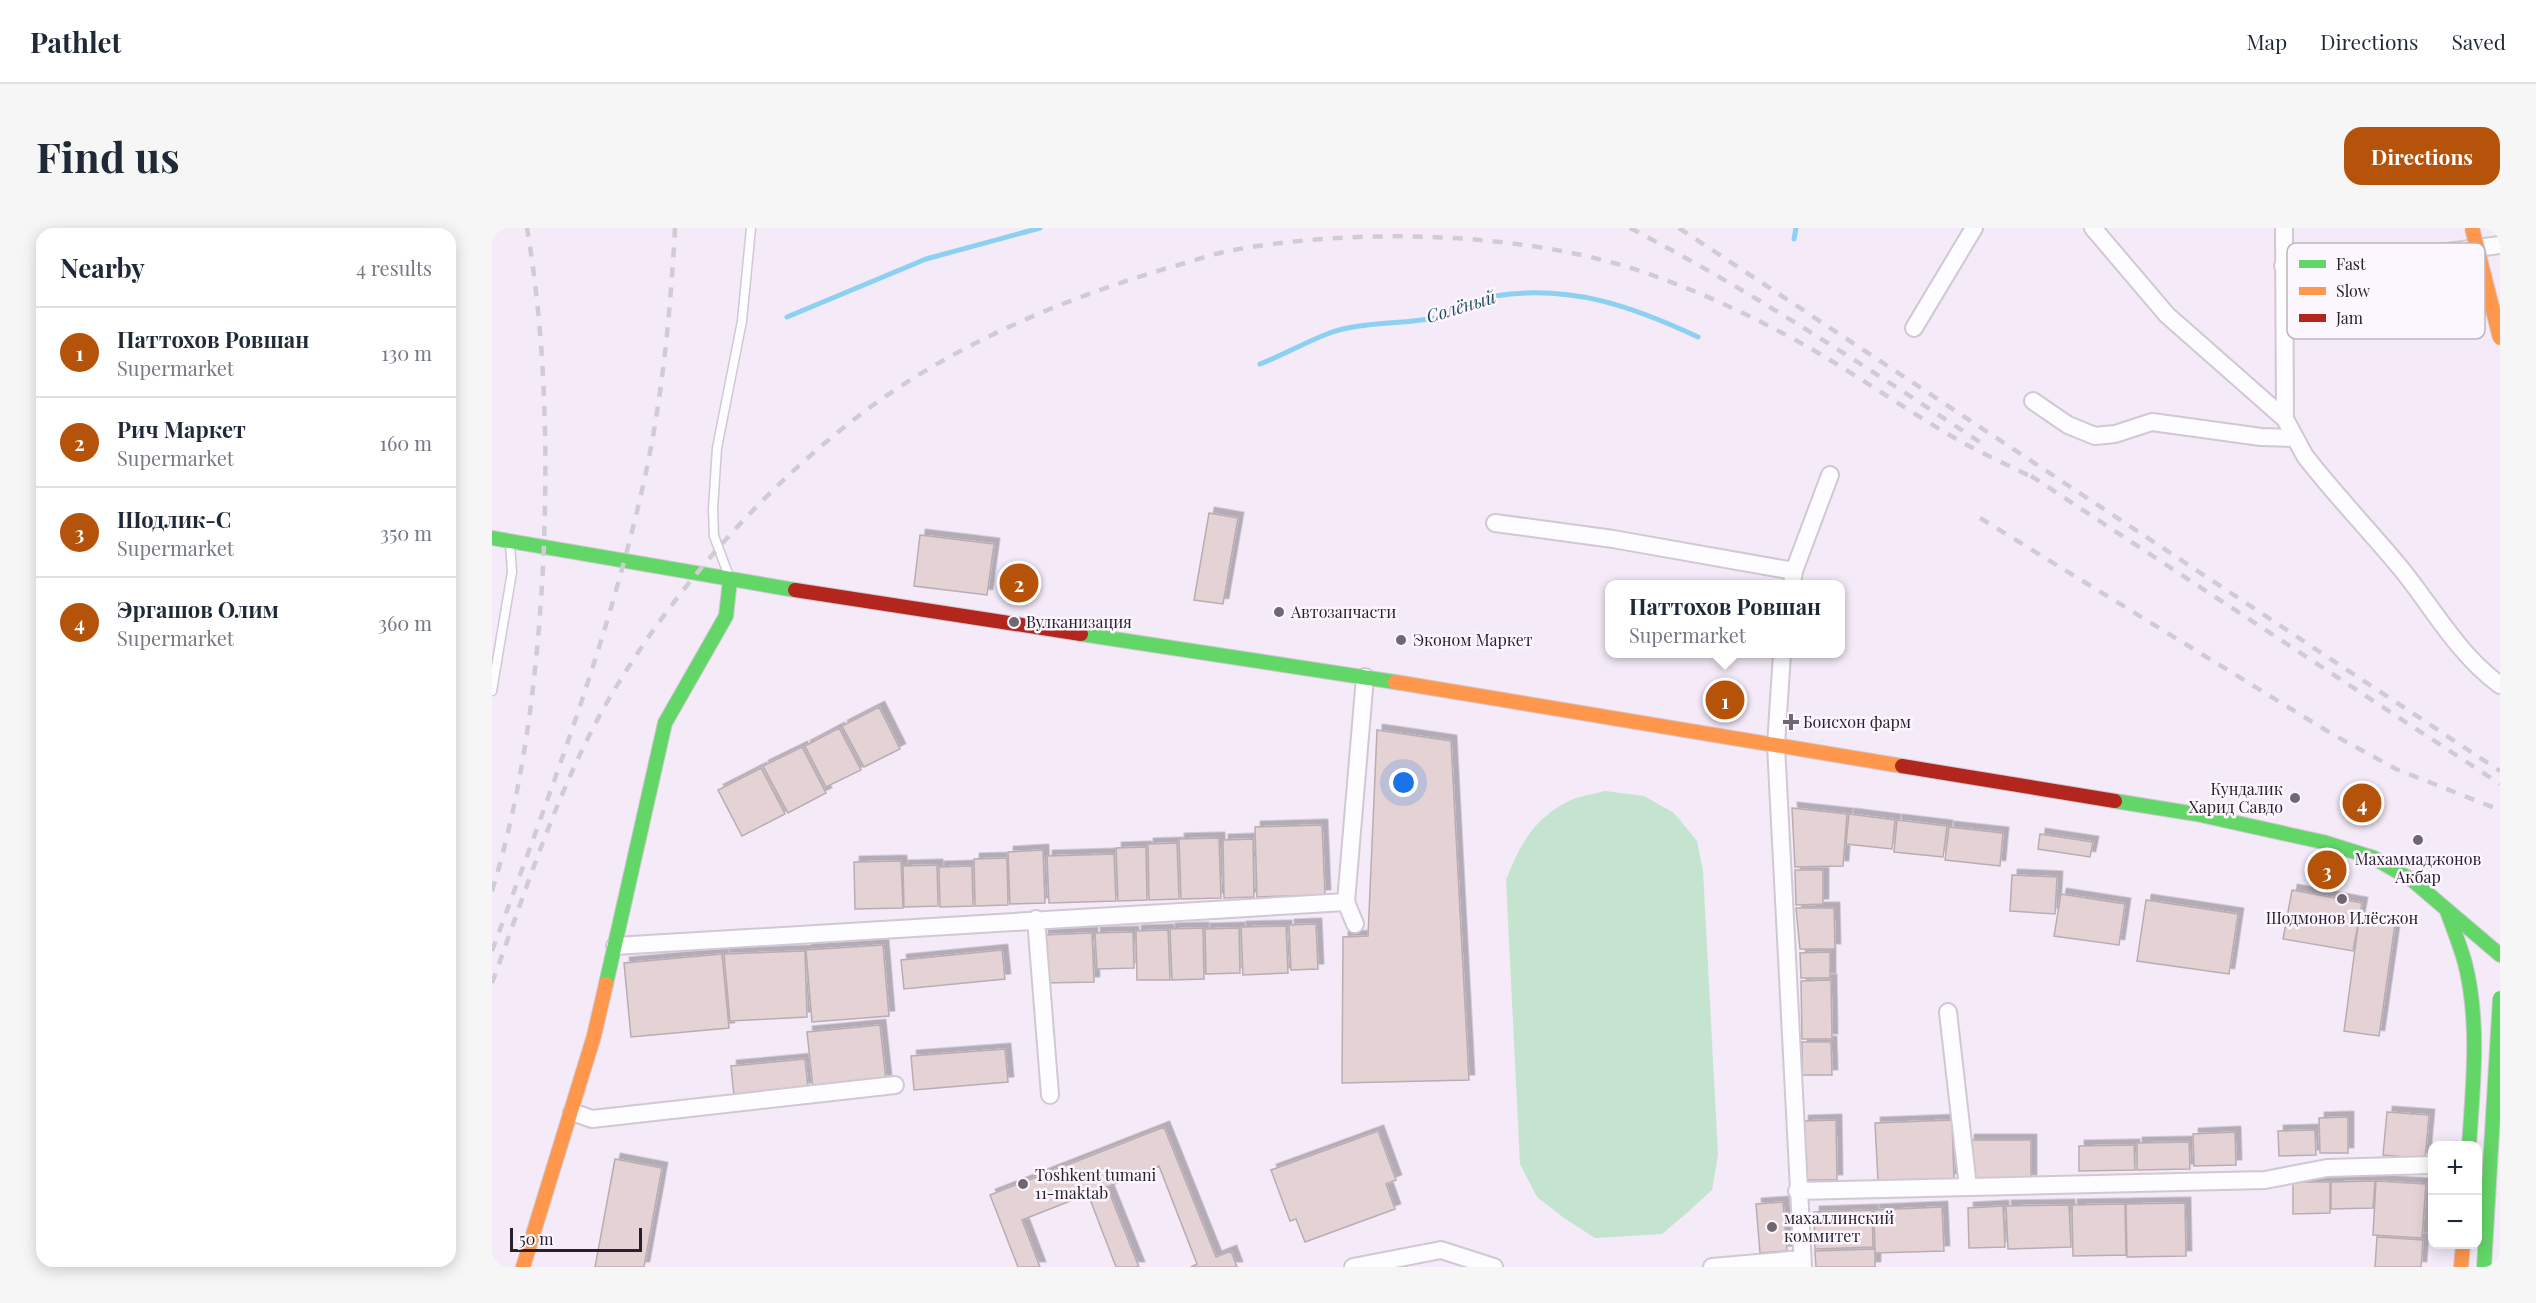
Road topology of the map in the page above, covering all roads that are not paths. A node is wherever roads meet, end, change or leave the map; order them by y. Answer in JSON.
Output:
{"nodes":[{"id":1,"x":751,"y":228,"type":"edge"},
{"id":2,"x":1974,"y":228,"type":"edge"},
{"id":3,"x":2093,"y":228,"type":"edge"},
{"id":4,"x":2284,"y":228,"type":"edge"},
{"id":5,"x":2472,"y":228,"type":"edge"},
{"id":6,"x":2487,"y":228,"type":"edge"},
{"id":7,"x":2476,"y":243,"type":"edge"},
{"id":8,"x":2497,"y":251,"type":"edge"},
{"id":9,"x":2283,"y":266,"type":"junction"},
{"id":10,"x":2287,"y":266,"type":"edge"},
{"id":11,"x":2485,"y":279,"type":"edge"},
{"id":12,"x":1914,"y":328,"type":"dead end"},
{"id":13,"x":2500,"y":338,"type":"edge"},
{"id":14,"x":2033,"y":401,"type":"dead end"},
{"id":15,"x":2285,"y":419,"type":"junction"},
{"id":16,"x":2294,"y":438,"type":"junction"},
{"id":17,"x":1830,"y":475,"type":"dead end"},
{"id":18,"x":1495,"y":523,"type":"dead end"},
{"id":19,"x":492,"y":538,"type":"edge"},
{"id":20,"x":510,"y":542,"type":"junction"},
{"id":21,"x":1793,"y":578,"type":"edge"},
{"id":22,"x":730,"y":580,"type":"junction"},
{"id":23,"x":1782,"y":658,"type":"edge"},
{"id":24,"x":1365,"y":677,"type":"junction"},
{"id":25,"x":2500,"y":685,"type":"edge"},
{"id":26,"x":492,"y":692,"type":"edge"},
{"id":27,"x":1776,"y":746,"type":"junction"},
{"id":28,"x":1346,"y":902,"type":"junction"},
{"id":29,"x":2447,"y":911,"type":"junction"},
{"id":30,"x":1036,"y":919,"type":"junction"},
{"id":31,"x":1354,"y":924,"type":"dead end"},
{"id":32,"x":615,"y":946,"type":"junction"},
{"id":33,"x":2500,"y":955,"type":"edge"},
{"id":34,"x":2500,"y":998,"type":"edge"},
{"id":35,"x":1948,"y":1012,"type":"dead end"},
{"id":36,"x":895,"y":1085,"type":"dead end"},
{"id":37,"x":1050,"y":1095,"type":"dead end"},
{"id":38,"x":572,"y":1112,"type":"junction"},
{"id":39,"x":2469,"y":1141,"type":"edge"},
{"id":40,"x":2428,"y":1165,"type":"edge"},
{"id":41,"x":1968,"y":1187,"type":"junction"},
{"id":42,"x":1797,"y":1191,"type":"junction"},
{"id":43,"x":2500,"y":1213,"type":"edge"},
{"id":44,"x":2482,"y":1218,"type":"edge"},
{"id":45,"x":2463,"y":1249,"type":"edge"},
{"id":46,"x":1802,"y":1263,"type":"edge"},
{"id":47,"x":523,"y":1267,"type":"edge"},
{"id":48,"x":1353,"y":1267,"type":"edge"},
{"id":49,"x":1494,"y":1267,"type":"edge"},
{"id":50,"x":1712,"y":1267,"type":"edge"},
{"id":51,"x":2462,"y":1267,"type":"edge"},
{"id":52,"x":2484,"y":1267,"type":"edge"}],
"edges":[{"from":1,"to":22,"type":"lane"},
{"from":2,"to":12,"type":"street"},
{"from":3,"to":15,"type":"street"},
{"from":4,"to":9,"type":"street"},
{"from":5,"to":7,"type":"main road","bridge":true},
{"from":6,"to":8,"type":"main road"},
{"from":9,"to":10,"type":"street"},
{"from":9,"to":15,"type":"street"},
{"from":11,"to":13,"type":"main road","bridge":true},
{"from":14,"to":16,"type":"street"},
{"from":15,"to":16,"type":"street"},
{"from":16,"to":25,"type":"street"},
{"from":17,"to":21,"type":"street"},
{"from":18,"to":21,"type":"street"},
{"from":19,"to":20,"type":"main road"},
{"from":20,"to":22,"type":"main road"},
{"from":20,"to":26,"type":"lane"},
{"from":22,"to":24,"type":"main road"},
{"from":22,"to":32,"type":"main road"},
{"from":23,"to":27,"type":"street"},
{"from":24,"to":27,"type":"main road"},
{"from":24,"to":28,"type":"street"},
{"from":27,"to":29,"type":"main road"},
{"from":27,"to":42,"type":"street"},
{"from":28,"to":30,"type":"street"},
{"from":28,"to":31,"type":"street"},
{"from":29,"to":33,"type":"main road"},
{"from":29,"to":39,"type":"main road"},
{"from":30,"to":32,"type":"street"},
{"from":30,"to":37,"type":"street"},
{"from":32,"to":38,"type":"main road"},
{"from":34,"to":52,"type":"main road","bridge":true},
{"from":35,"to":41,"type":"street"},
{"from":36,"to":38,"type":"street"},
{"from":38,"to":47,"type":"main road"},
{"from":40,"to":41,"type":"street"},
{"from":41,"to":42,"type":"street"},
{"from":42,"to":46,"type":"street"},
{"from":43,"to":44,"type":"main road"},
{"from":45,"to":51,"type":"main road"},
{"from":46,"to":50,"type":"street"},
{"from":48,"to":49,"type":"street"}]}
